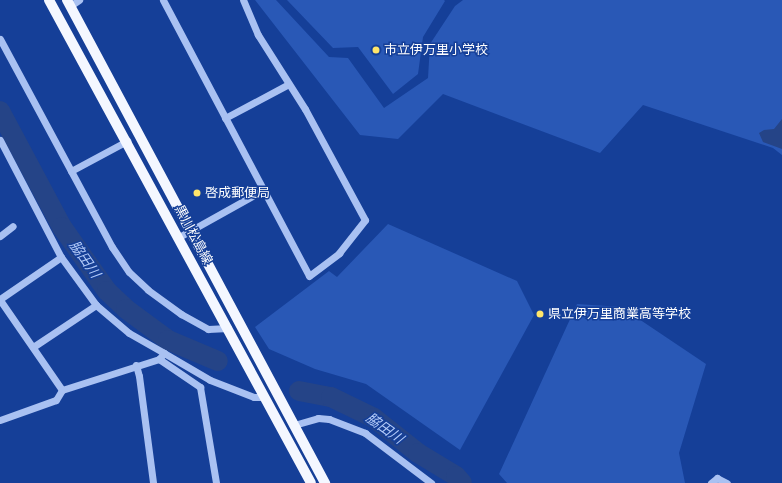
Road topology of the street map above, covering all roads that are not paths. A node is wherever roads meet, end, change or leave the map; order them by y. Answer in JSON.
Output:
{"nodes":[{"id":1,"x":49,"y":0,"type":"edge"},
{"id":2,"x":163,"y":0,"type":"edge"},
{"id":3,"x":243,"y":0,"type":"edge"},
{"id":4,"x":72,"y":2,"type":"edge"},
{"id":5,"x":0,"y":39,"type":"edge"},
{"id":6,"x":289,"y":84,"type":"junction"},
{"id":7,"x":225,"y":118,"type":"junction"},
{"id":8,"x":0,"y":140,"type":"edge"},
{"id":9,"x":127,"y":141,"type":"junction"},
{"id":10,"x":71,"y":171,"type":"junction"},
{"id":11,"x":263,"y":190,"type":"junction"},
{"id":12,"x":13,"y":226,"type":"dead end"},
{"id":13,"x":191,"y":230,"type":"junction"},
{"id":14,"x":0,"y":236,"type":"edge"},
{"id":15,"x":179,"y":237,"type":"junction"},
{"id":16,"x":61,"y":257,"type":"junction"},
{"id":17,"x":0,"y":299,"type":"edge"},
{"id":18,"x":96,"y":305,"type":"junction"},
{"id":19,"x":228,"y":328,"type":"junction"},
{"id":20,"x":33,"y":348,"type":"junction"},
{"id":21,"x":162,"y":356,"type":"junction"},
{"id":22,"x":136,"y":365,"type":"junction"},
{"id":23,"x":62,"y":390,"type":"junction"},
{"id":24,"x":265,"y":397,"type":"junction"},
{"id":25,"x":0,"y":420,"type":"edge"},
{"id":26,"x":294,"y":425,"type":"junction"},
{"id":27,"x":153,"y":483,"type":"edge"},
{"id":28,"x":216,"y":483,"type":"edge"},
{"id":29,"x":311,"y":483,"type":"edge"},
{"id":30,"x":325,"y":483,"type":"edge"},
{"id":31,"x":431,"y":483,"type":"edge"},
{"id":32,"x":711,"y":483,"type":"edge"},
{"id":33,"x":727,"y":483,"type":"edge"}],
"edges":[{"from":1,"to":9,"type":"main road","name":"黒川松島線"},
{"from":2,"to":7,"type":"street"},
{"from":3,"to":6,"type":"street"},
{"from":4,"to":13,"type":"main road","name":"黒川松島線"},
{"from":5,"to":10,"type":"street"},
{"from":6,"to":7,"type":"street"},
{"from":6,"to":11,"type":"street"},
{"from":7,"to":11,"type":"street"},
{"from":8,"to":16,"type":"street"},
{"from":9,"to":10,"type":"street"},
{"from":9,"to":15,"type":"main road","name":"黒川松島線"},
{"from":10,"to":19,"type":"street"},
{"from":11,"to":13,"type":"street"},
{"from":12,"to":14,"type":"street"},
{"from":13,"to":15,"type":"street"},
{"from":13,"to":26,"type":"main road","name":"黒川松島線"},
{"from":15,"to":19,"type":"main road","name":"黒川松島線"},
{"from":16,"to":17,"type":"street"},
{"from":16,"to":18,"type":"street"},
{"from":17,"to":20,"type":"street"},
{"from":18,"to":20,"type":"street"},
{"from":18,"to":21,"type":"street"},
{"from":19,"to":24,"type":"main road","name":"黒川松島線"},
{"from":20,"to":23,"type":"street"},
{"from":21,"to":22,"type":"street"},
{"from":21,"to":24,"type":"street"},
{"from":21,"to":28,"type":"street"},
{"from":22,"to":23,"type":"street"},
{"from":22,"to":27,"type":"street"},
{"from":23,"to":25,"type":"street"},
{"from":24,"to":29,"type":"main road","name":"黒川松島線"},
{"from":26,"to":30,"type":"main road","name":"黒川松島線"},
{"from":26,"to":31,"type":"street"},
{"from":32,"to":33,"type":"street"}]}
